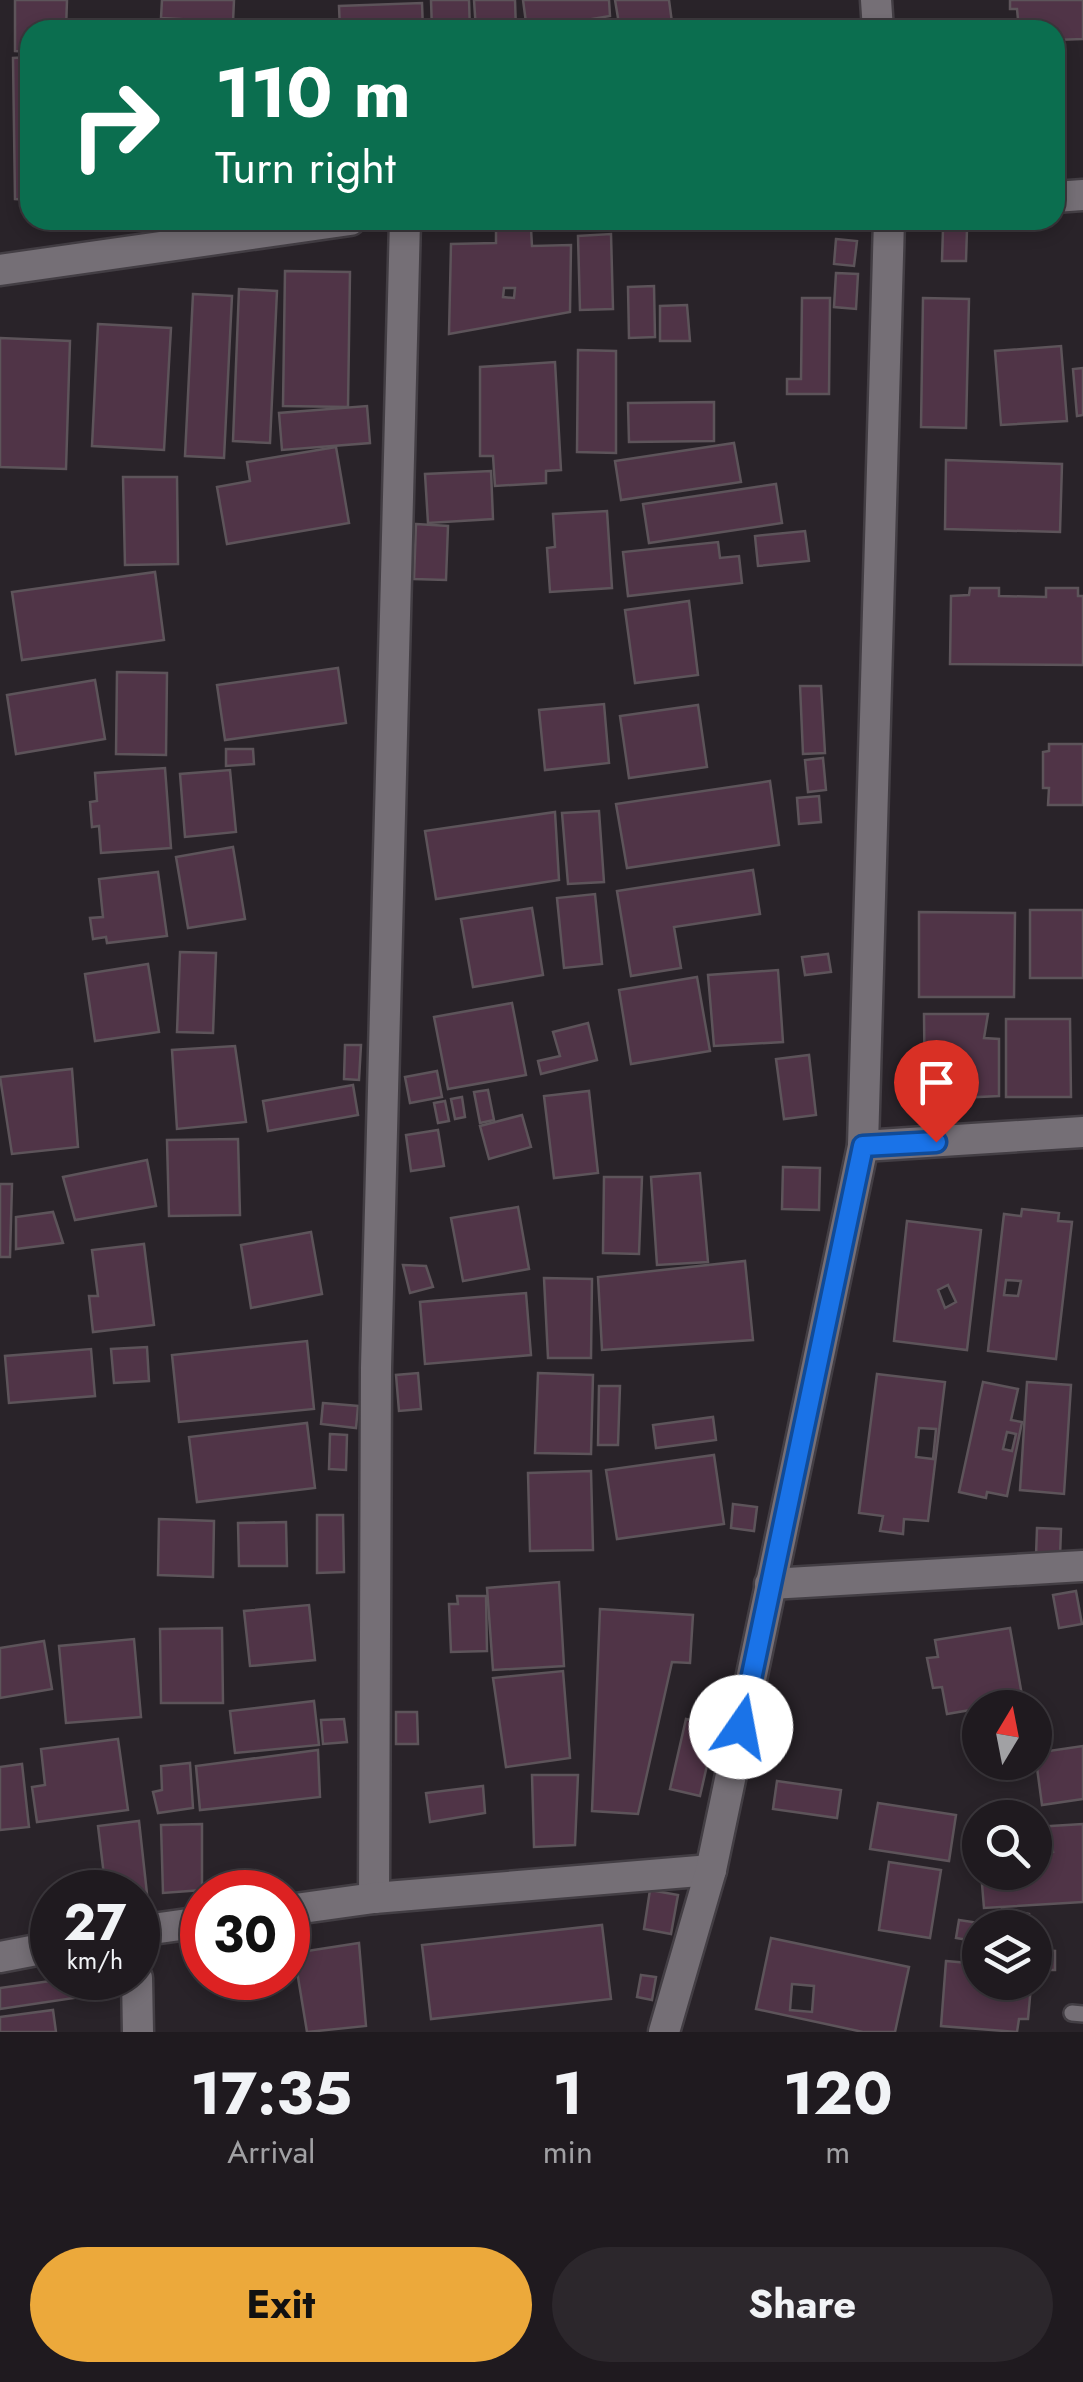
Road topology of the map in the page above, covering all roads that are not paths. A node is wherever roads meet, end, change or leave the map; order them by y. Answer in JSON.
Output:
{"nodes":[{"id":1,"x":280,"y":230,"type":"edge"},
{"id":2,"x":405,"y":230,"type":"edge"},
{"id":3,"x":890,"y":230,"type":"edge"},
{"id":4,"x":0,"y":270,"type":"edge"},
{"id":5,"x":1083,"y":1132,"type":"edge"},
{"id":6,"x":863,"y":1146,"type":"junction"},
{"id":7,"x":1083,"y":1566,"type":"edge"},
{"id":8,"x":770,"y":1584,"type":"junction"},
{"id":9,"x":711,"y":1870,"type":"junction"},
{"id":10,"x":374,"y":1898,"type":"junction"},
{"id":11,"x":310,"y":1907,"type":"edge"},
{"id":12,"x":30,"y":1951,"type":"edge"},
{"id":13,"x":0,"y":1957,"type":"edge"},
{"id":14,"x":137,"y":2000,"type":"edge"},
{"id":15,"x":138,"y":2032,"type":"edge"},
{"id":16,"x":664,"y":2032,"type":"edge"}],
"edges":[{"from":1,"to":4,"type":"street"},
{"from":2,"to":10,"type":"street"},
{"from":3,"to":6,"type":"street"},
{"from":5,"to":6,"type":"street"},
{"from":6,"to":8,"type":"street"},
{"from":7,"to":8,"type":"street"},
{"from":8,"to":9,"type":"street"},
{"from":9,"to":10,"type":"street"},
{"from":9,"to":16,"type":"street"},
{"from":10,"to":11,"type":"street"},
{"from":12,"to":13,"type":"street"},
{"from":14,"to":15,"type":"street"}]}
